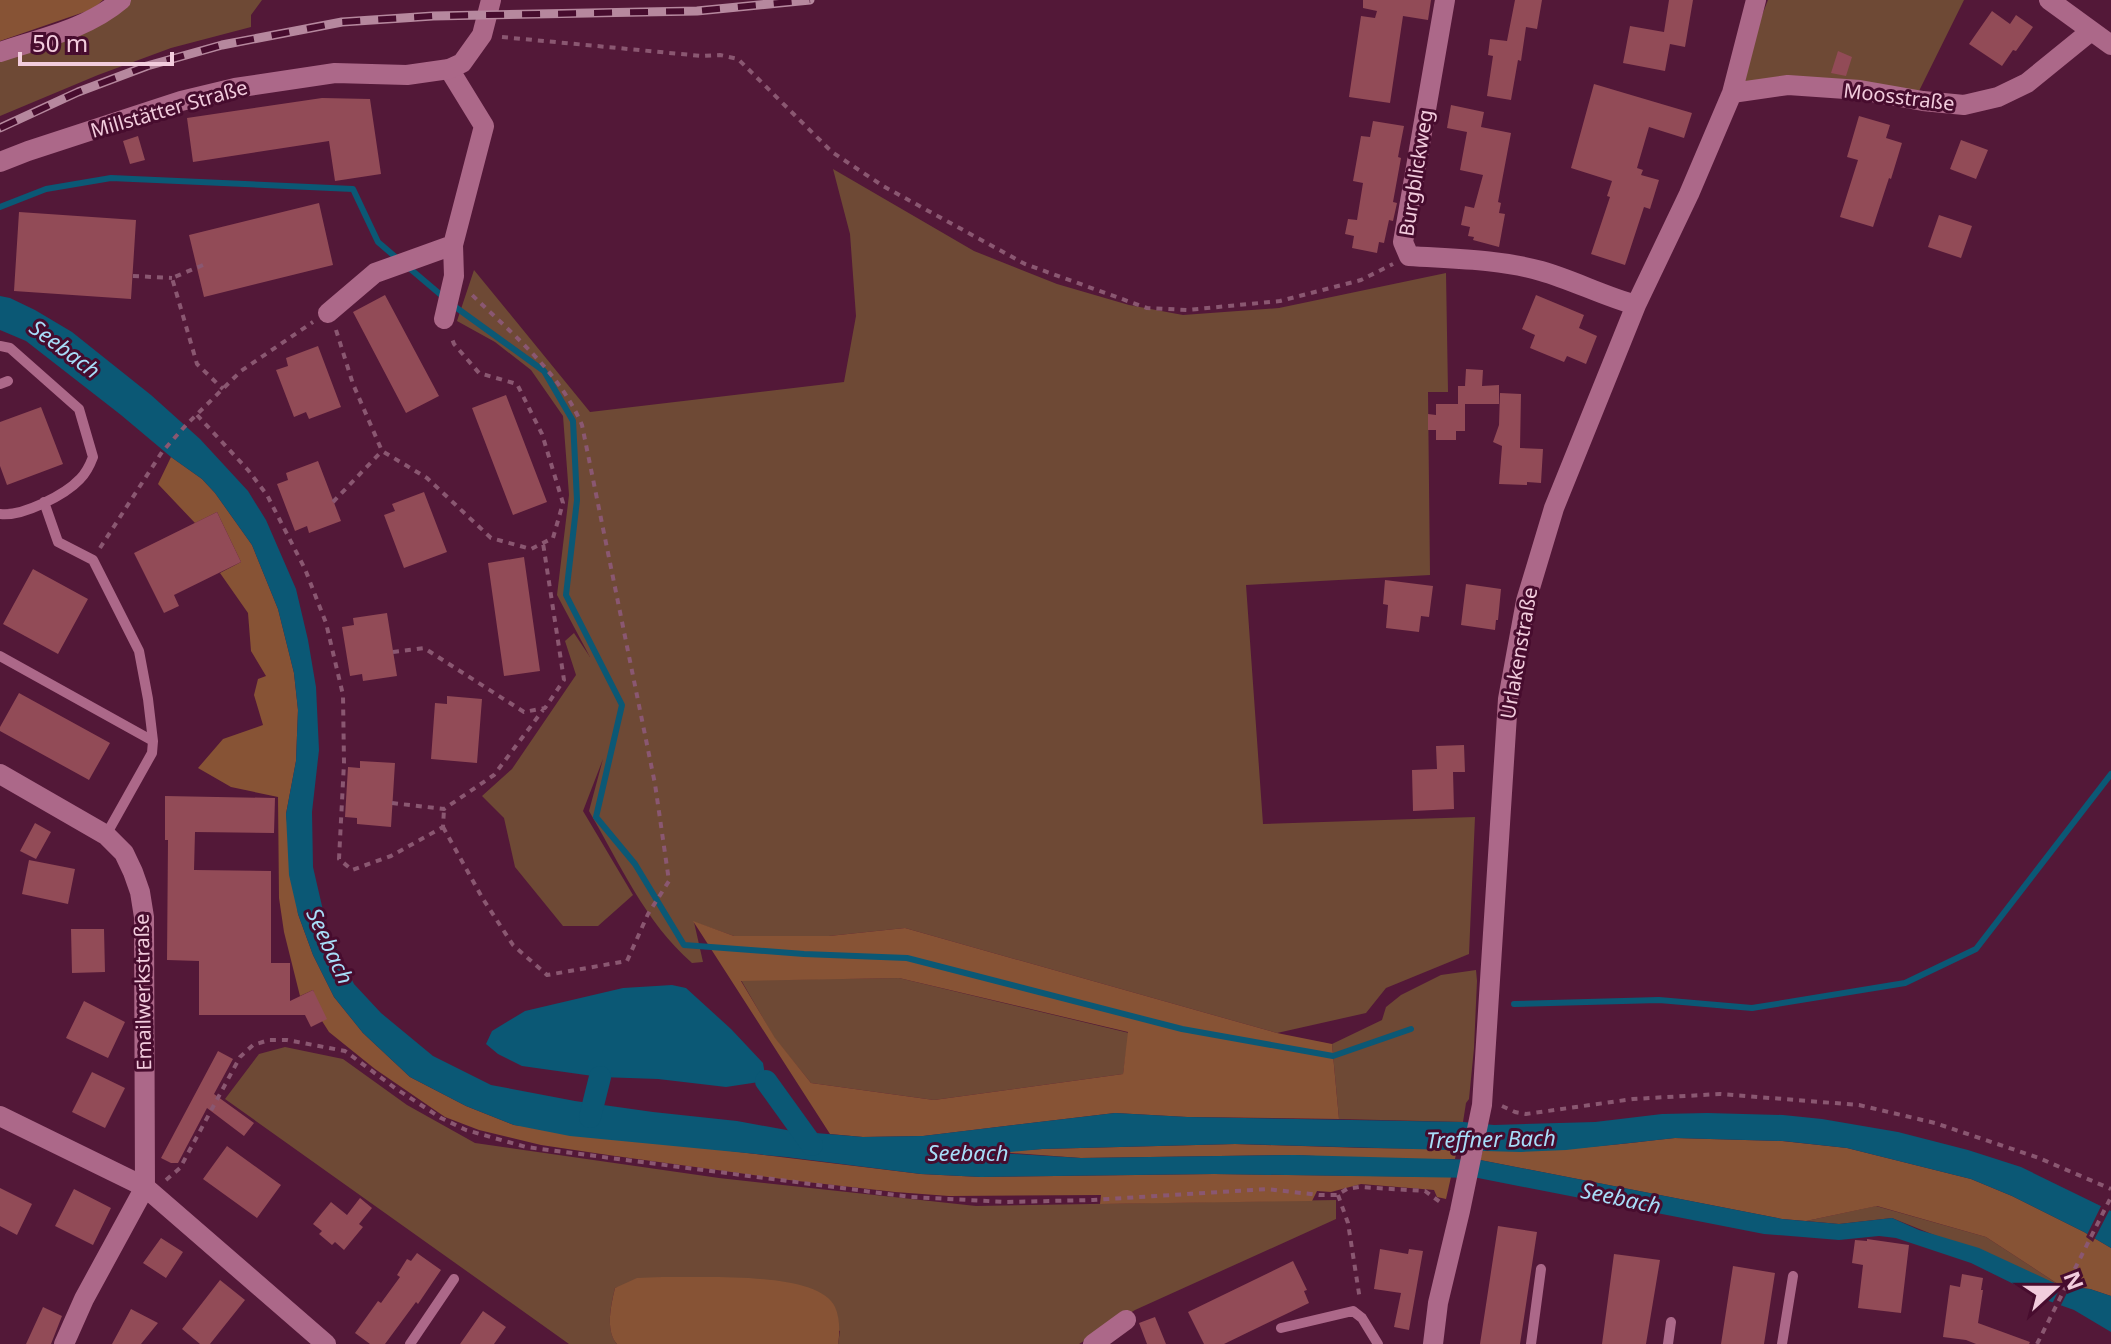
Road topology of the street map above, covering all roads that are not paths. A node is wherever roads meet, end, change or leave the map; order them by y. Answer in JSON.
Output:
{"nodes":[{"id":1,"x":121,"y":0,"type":"edge"},
{"id":2,"x":491,"y":0,"type":"edge"},
{"id":3,"x":1445,"y":0,"type":"edge"},
{"id":4,"x":1756,"y":0,"type":"edge"},
{"id":5,"x":2049,"y":0,"type":"edge"},
{"id":6,"x":2091,"y":31,"type":"junction"},
{"id":7,"x":2111,"y":45,"type":"edge"},
{"id":8,"x":0,"y":52,"type":"edge"},
{"id":9,"x":449,"y":69,"type":"junction"},
{"id":10,"x":1732,"y":93,"type":"junction"},
{"id":11,"x":0,"y":162,"type":"edge"},
{"id":12,"x":453,"y":245,"type":"junction"},
{"id":13,"x":1636,"y":305,"type":"junction"},
{"id":14,"x":328,"y":313,"type":"road end"},
{"id":15,"x":444,"y":319,"type":"road end"},
{"id":16,"x":0,"y":346,"type":"edge"},
{"id":17,"x":44,"y":502,"type":"junction"},
{"id":18,"x":0,"y":514,"type":"edge"},
{"id":19,"x":0,"y":656,"type":"edge"},
{"id":20,"x":153,"y":741,"type":"junction"},
{"id":21,"x":0,"y":774,"type":"edge"},
{"id":22,"x":106,"y":835,"type":"junction"},
{"id":23,"x":0,"y":1116,"type":"edge"},
{"id":24,"x":145,"y":1187,"type":"junction"},
{"id":25,"x":1541,"y":1269,"type":"dead end"},
{"id":26,"x":1793,"y":1276,"type":"dead end"},
{"id":27,"x":454,"y":1279,"type":"dead end"},
{"id":28,"x":1126,"y":1320,"type":"dead end"},
{"id":29,"x":1671,"y":1322,"type":"dead end"},
{"id":30,"x":1281,"y":1328,"type":"dead end"},
{"id":31,"x":64,"y":1344,"type":"edge"},
{"id":32,"x":326,"y":1344,"type":"edge"},
{"id":33,"x":410,"y":1344,"type":"edge"},
{"id":34,"x":1093,"y":1344,"type":"edge"},
{"id":35,"x":1378,"y":1344,"type":"edge"},
{"id":36,"x":1433,"y":1344,"type":"edge"},
{"id":37,"x":1531,"y":1344,"type":"edge"},
{"id":38,"x":1668,"y":1344,"type":"edge"},
{"id":39,"x":1782,"y":1344,"type":"edge"}],
"edges":[{"from":1,"to":8,"type":"street"},
{"from":2,"to":9,"type":"street"},
{"from":3,"to":13,"type":"street","name":"Burgblickweg"},
{"from":4,"to":10,"type":"street","name":"Urlakenstraße"},
{"from":5,"to":6,"type":"street"},
{"from":6,"to":7,"type":"street"},
{"from":6,"to":10,"type":"street","name":"Moosstraße"},
{"from":9,"to":11,"type":"street","name":"Millstätter Straße"},
{"from":9,"to":12,"type":"street"},
{"from":10,"to":13,"type":"street","name":"Urlakenstraße"},
{"from":12,"to":14,"type":"street"},
{"from":12,"to":15,"type":"street"},
{"from":13,"to":36,"type":"street","name":"Urlakenstraße"},
{"from":16,"to":17,"type":"lane"},
{"from":17,"to":18,"type":"lane"},
{"from":17,"to":20,"type":"lane"},
{"from":19,"to":20,"type":"lane"},
{"from":20,"to":22,"type":"lane"},
{"from":21,"to":22,"type":"street","name":"Emailwerkstraße"},
{"from":22,"to":24,"type":"street","name":"Emailwerkstraße"},
{"from":23,"to":24,"type":"street"},
{"from":24,"to":31,"type":"street","name":"Emailwerkstraße"},
{"from":24,"to":32,"type":"street"},
{"from":25,"to":37,"type":"lane"},
{"from":26,"to":39,"type":"lane"},
{"from":27,"to":33,"type":"lane"},
{"from":28,"to":34,"type":"street"},
{"from":29,"to":38,"type":"lane"},
{"from":30,"to":35,"type":"lane"}]}
